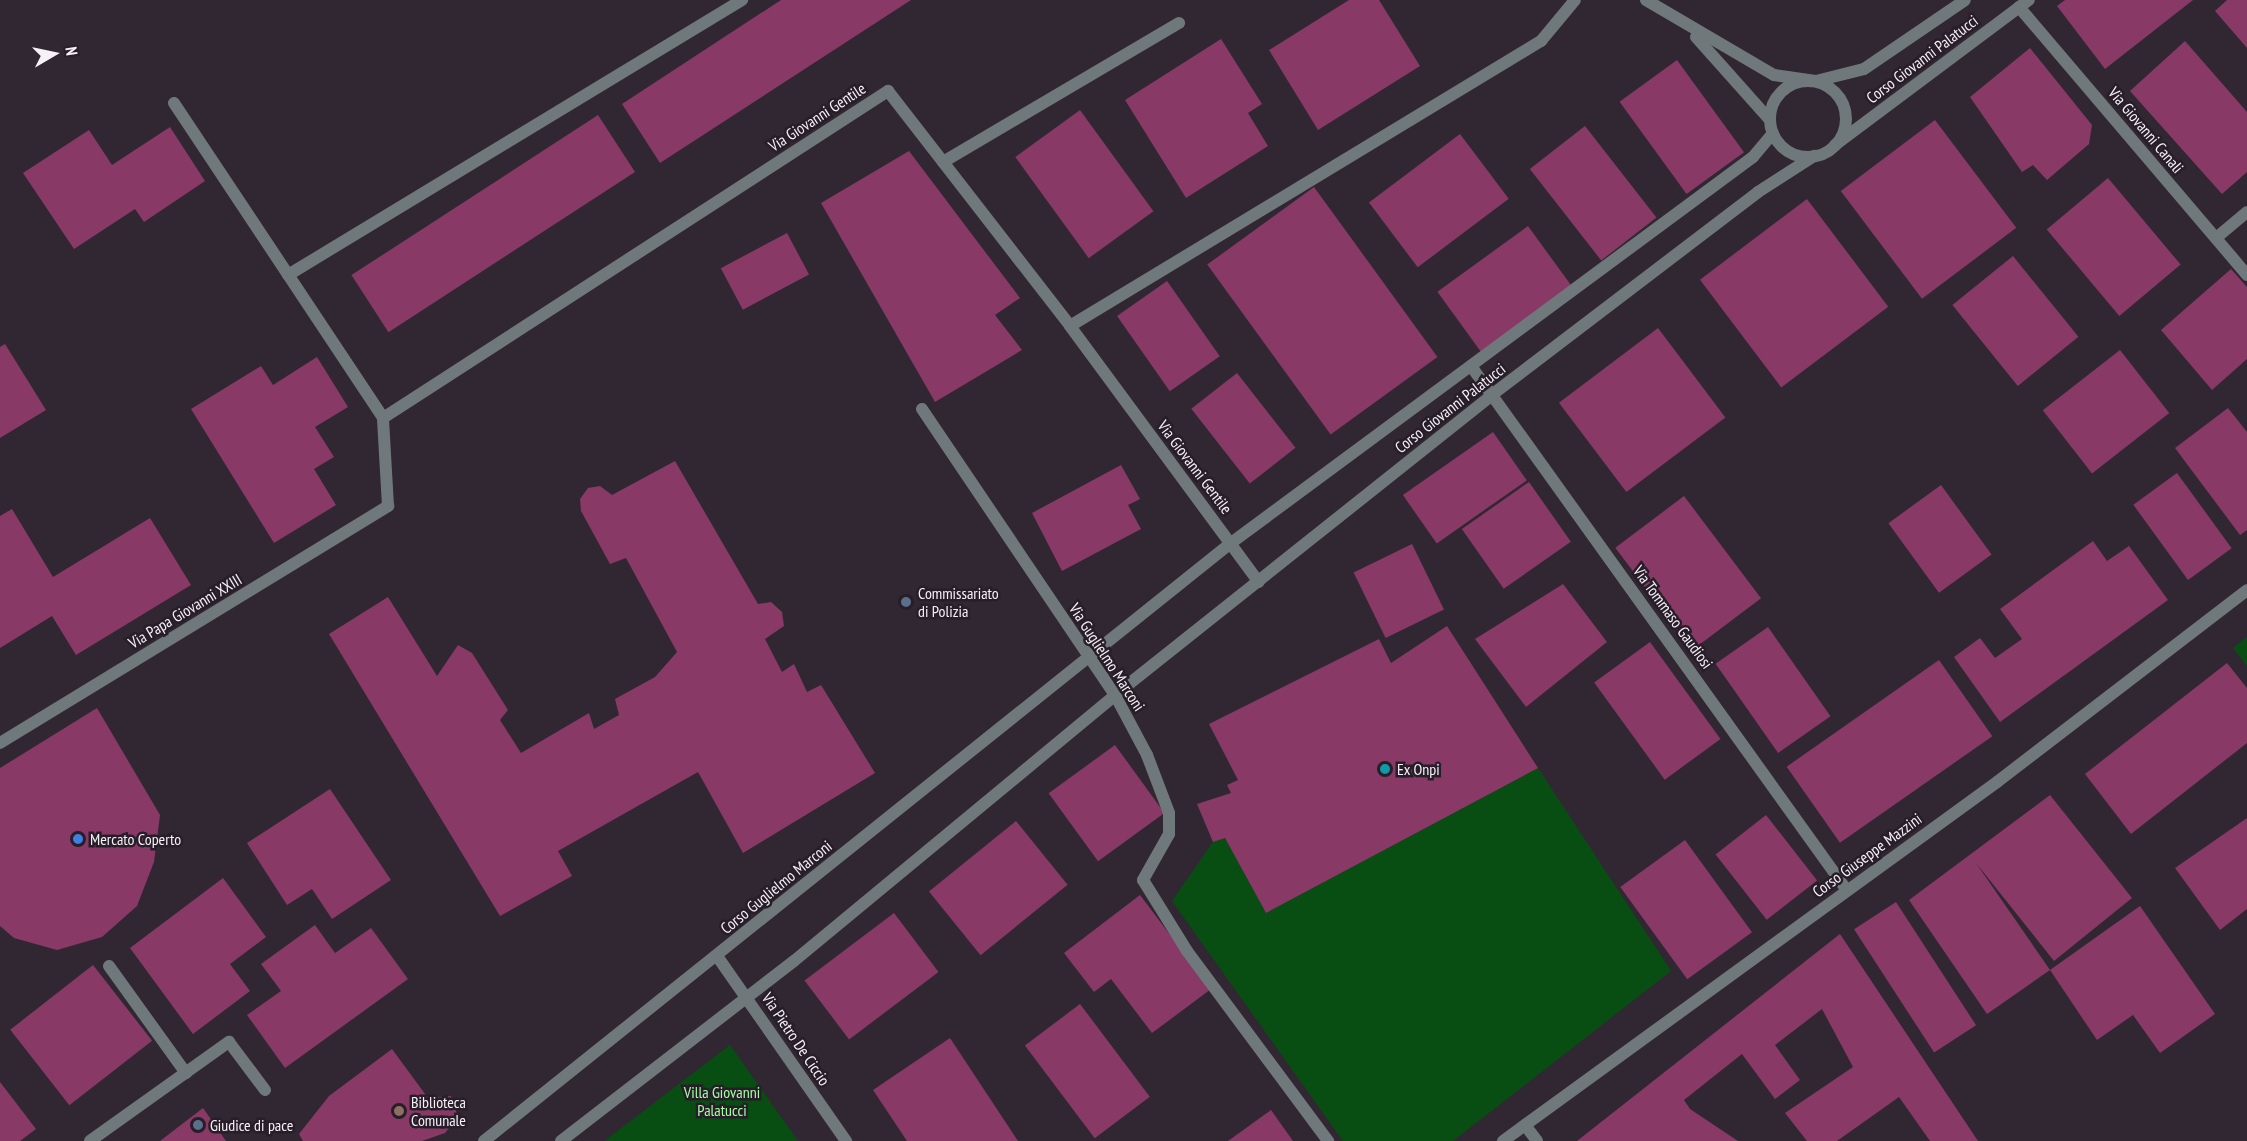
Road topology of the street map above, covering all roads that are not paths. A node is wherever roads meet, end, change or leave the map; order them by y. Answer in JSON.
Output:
{"nodes":[{"id":1,"x":742,"y":0,"type":"edge"},
{"id":2,"x":1575,"y":0,"type":"edge"},
{"id":3,"x":1646,"y":0,"type":"edge"},
{"id":4,"x":1965,"y":0,"type":"edge"},
{"id":5,"x":2020,"y":2,"type":"edge"},
{"id":6,"x":1179,"y":23,"type":"dead end"},
{"id":7,"x":1687,"y":27,"type":"junction"},
{"id":8,"x":1816,"y":81,"type":"junction"},
{"id":9,"x":174,"y":103,"type":"dead end"},
{"id":10,"x":1770,"y":120,"type":"junction"},
{"id":11,"x":1773,"y":133,"type":"junction"},
{"id":12,"x":1835,"y":145,"type":"junction"},
{"id":13,"x":1814,"y":156,"type":"junction"},
{"id":14,"x":943,"y":162,"type":"junction"},
{"id":15,"x":2247,"y":212,"type":"edge"},
{"id":16,"x":2216,"y":238,"type":"junction"},
{"id":17,"x":288,"y":275,"type":"junction"},
{"id":18,"x":2247,"y":275,"type":"edge"},
{"id":19,"x":1070,"y":326,"type":"junction"},
{"id":20,"x":1471,"y":366,"type":"junction"},
{"id":21,"x":1493,"y":394,"type":"junction"},
{"id":22,"x":922,"y":409,"type":"dead end"},
{"id":23,"x":383,"y":418,"type":"junction"},
{"id":24,"x":1231,"y":543,"type":"junction"},
{"id":25,"x":1259,"y":582,"type":"junction"},
{"id":26,"x":2247,"y":590,"type":"edge"},
{"id":27,"x":1088,"y":658,"type":"junction"},
{"id":28,"x":1115,"y":695,"type":"junction"},
{"id":29,"x":2,"y":738,"type":"edge"},
{"id":30,"x":1846,"y":889,"type":"junction"},
{"id":31,"x":717,"y":956,"type":"junction"},
{"id":32,"x":109,"y":966,"type":"dead end"},
{"id":33,"x":748,"y":997,"type":"junction"},
{"id":34,"x":186,"y":1073,"type":"junction"},
{"id":35,"x":265,"y":1090,"type":"dead end"},
{"id":36,"x":1525,"y":1125,"type":"junction"},
{"id":37,"x":90,"y":1141,"type":"edge"},
{"id":38,"x":484,"y":1141,"type":"edge"},
{"id":39,"x":561,"y":1141,"type":"edge"},
{"id":40,"x":846,"y":1141,"type":"edge"},
{"id":41,"x":1328,"y":1141,"type":"edge"},
{"id":42,"x":1503,"y":1141,"type":"edge"},
{"id":43,"x":1537,"y":1141,"type":"edge"}],
"edges":[{"from":1,"to":17,"type":"street"},
{"from":2,"to":19,"type":"street"},
{"from":3,"to":7,"type":"street"},
{"from":4,"to":8,"type":"street","name":"Corso Giovanni Palatucci"},
{"from":5,"to":12,"type":"street","name":"Corso Giovanni Palatucci"},
{"from":5,"to":16,"type":"street","name":"Via Giovanni Canali"},
{"from":6,"to":14,"type":"street"},
{"from":7,"to":8,"type":"street"},
{"from":7,"to":10,"type":"street"},
{"from":8,"to":10,"type":"street","name":"Corso Giovanni Palatucci"},
{"from":8,"to":12,"type":"street","name":"Corso Giovanni Palatucci"},
{"from":9,"to":17,"type":"street"},
{"from":10,"to":11,"type":"street"},
{"from":11,"to":13,"type":"street"},
{"from":11,"to":20,"type":"street","name":"Corso Giovanni Palatucci"},
{"from":12,"to":13,"type":"street","name":"Corso Giovanni Palatucci"},
{"from":13,"to":21,"type":"street","name":"Corso Giovanni Palatucci"},
{"from":14,"to":19,"type":"street","name":"Via Giovanni Gentile"},
{"from":14,"to":23,"type":"street","name":"Via Giovanni Gentile"},
{"from":15,"to":16,"type":"street"},
{"from":16,"to":18,"type":"street","name":"Via Giovanni Canali"},
{"from":17,"to":23,"type":"street"},
{"from":19,"to":24,"type":"street","name":"Via Giovanni Gentile"},
{"from":20,"to":21,"type":"street","name":"Via Tommaso Gaudiosi"},
{"from":20,"to":24,"type":"street","name":"Corso Giovanni Palatucci"},
{"from":21,"to":25,"type":"street","name":"Corso Giovanni Palatucci"},
{"from":21,"to":30,"type":"street","name":"Via Tommaso Gaudiosi"},
{"from":22,"to":27,"type":"street","name":"Via Guglielmo Marconi"},
{"from":23,"to":29,"type":"street","name":"Via Papa Giovanni XXIII"},
{"from":24,"to":25,"type":"street","name":"Via Giovanni Gentile"},
{"from":24,"to":27,"type":"street","name":"Corso Giovanni Palatucci"},
{"from":25,"to":28,"type":"street","name":"Corso Giovanni Palatucci"},
{"from":26,"to":30,"type":"street","name":"Corso Giuseppe Mazzini"},
{"from":27,"to":28,"type":"street","name":"Via Guglielmo Marconi"},
{"from":27,"to":31,"type":"street","name":"Corso Guglielmo Marconi"},
{"from":28,"to":33,"type":"street"},
{"from":28,"to":41,"type":"street","name":"Via Guglielmo Marconi"},
{"from":30,"to":36,"type":"street","name":"Corso Giuseppe Mazzini"},
{"from":31,"to":33,"type":"street","name":"Via Pietro De Ciccio"},
{"from":31,"to":38,"type":"street","name":"Corso Guglielmo Marconi"},
{"from":32,"to":34,"type":"street"},
{"from":33,"to":39,"type":"street"},
{"from":33,"to":40,"type":"street","name":"Via Pietro De Ciccio"},
{"from":34,"to":35,"type":"street"},
{"from":34,"to":37,"type":"street"},
{"from":36,"to":42,"type":"street","name":"Corso Giuseppe Mazzini"},
{"from":36,"to":43,"type":"street"}]}
